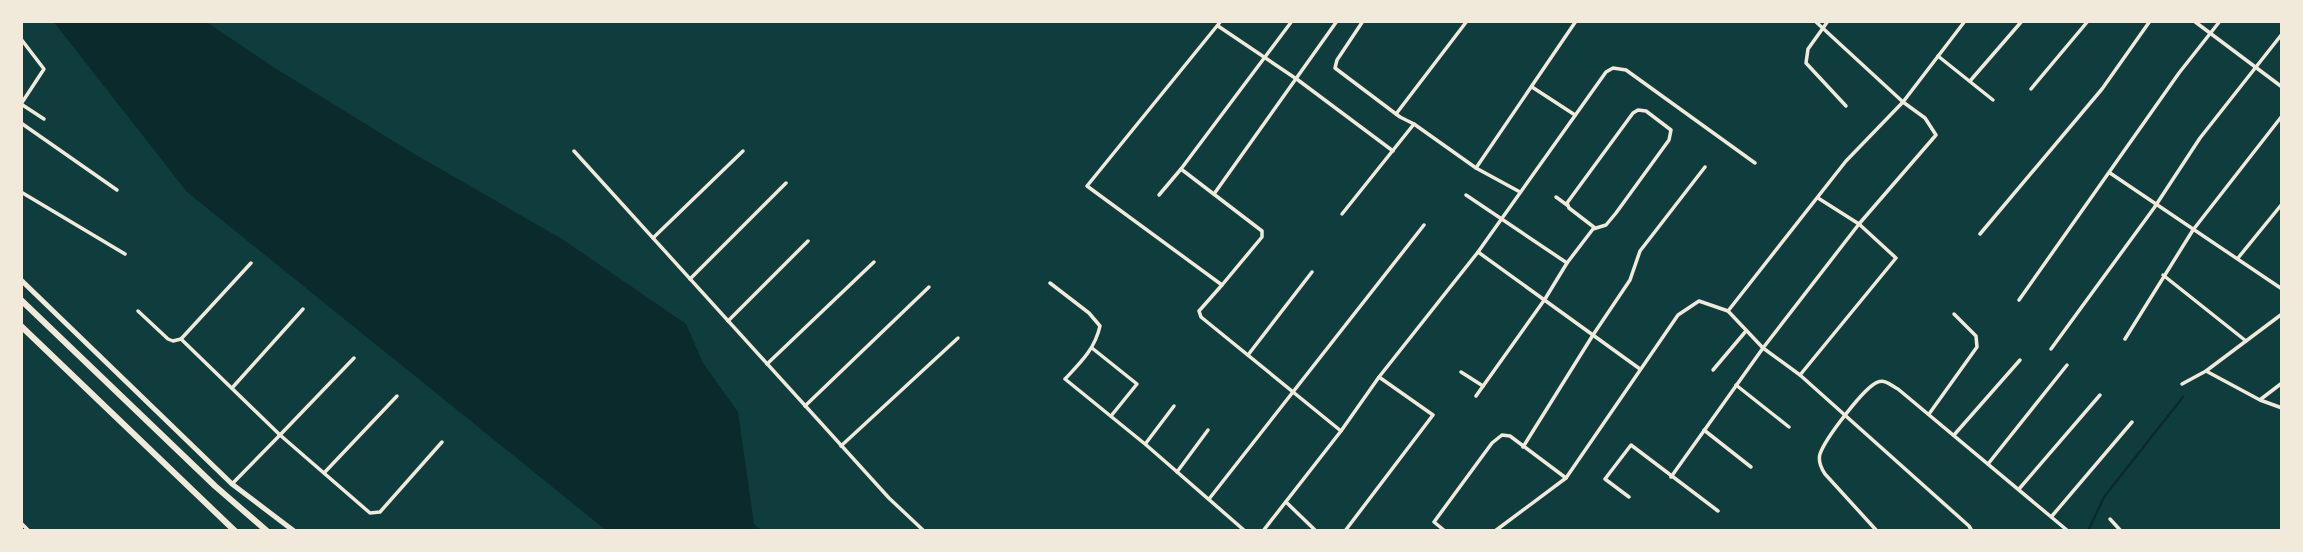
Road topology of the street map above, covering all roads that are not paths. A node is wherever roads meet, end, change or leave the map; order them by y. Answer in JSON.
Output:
{"nodes":[{"id":1,"x":1221,"y":21,"type":"edge"},
{"id":2,"x":1292,"y":21,"type":"edge"},
{"id":3,"x":1337,"y":21,"type":"edge"},
{"id":4,"x":1363,"y":21,"type":"edge"},
{"id":5,"x":1467,"y":21,"type":"edge"},
{"id":6,"x":1576,"y":21,"type":"edge"},
{"id":7,"x":1815,"y":21,"type":"edge"},
{"id":8,"x":1828,"y":21,"type":"edge"},
{"id":9,"x":1965,"y":21,"type":"edge"},
{"id":10,"x":2022,"y":21,"type":"edge"},
{"id":11,"x":2088,"y":21,"type":"edge"},
{"id":12,"x":2150,"y":21,"type":"edge"},
{"id":13,"x":2194,"y":21,"type":"edge"},
{"id":14,"x":2220,"y":21,"type":"edge"},
{"id":15,"x":1217,"y":26,"type":"junction"},
{"id":16,"x":1823,"y":29,"type":"junction"},
{"id":17,"x":2209,"y":34,"type":"junction"},
{"id":18,"x":2282,"y":34,"type":"edge"},
{"id":19,"x":21,"y":39,"type":"edge"},
{"id":20,"x":1938,"y":56,"type":"junction"},
{"id":21,"x":1264,"y":58,"type":"junction"},
{"id":22,"x":2256,"y":66,"type":"junction"},
{"id":23,"x":1296,"y":79,"type":"junction"},
{"id":24,"x":1970,"y":81,"type":"junction"},
{"id":25,"x":1532,"y":87,"type":"junction"},
{"id":26,"x":2282,"y":87,"type":"edge"},
{"id":27,"x":2031,"y":89,"type":"dead end"},
{"id":28,"x":1993,"y":100,"type":"dead end"},
{"id":29,"x":1903,"y":102,"type":"junction"},
{"id":30,"x":21,"y":104,"type":"edge"},
{"id":31,"x":1846,"y":106,"type":"dead end"},
{"id":32,"x":1396,"y":114,"type":"junction"},
{"id":33,"x":1575,"y":115,"type":"junction"},
{"id":34,"x":2282,"y":116,"type":"edge"},
{"id":35,"x":44,"y":119,"type":"dead end"},
{"id":36,"x":21,"y":123,"type":"edge"},
{"id":37,"x":1414,"y":124,"type":"junction"},
{"id":38,"x":1393,"y":150,"type":"junction"},
{"id":39,"x":574,"y":151,"type":"dead end"},
{"id":40,"x":743,"y":151,"type":"dead end"},
{"id":41,"x":1755,"y":163,"type":"dead end"},
{"id":42,"x":1705,"y":167,"type":"dead end"},
{"id":43,"x":1476,"y":168,"type":"junction"},
{"id":44,"x":1181,"y":170,"type":"junction"},
{"id":45,"x":2109,"y":173,"type":"junction"},
{"id":46,"x":786,"y":183,"type":"dead end"},
{"id":47,"x":117,"y":190,"type":"dead end"},
{"id":48,"x":21,"y":191,"type":"edge"},
{"id":49,"x":1520,"y":192,"type":"junction"},
{"id":50,"x":1214,"y":194,"type":"junction"},
{"id":51,"x":1159,"y":195,"type":"dead end"},
{"id":52,"x":1466,"y":195,"type":"dead end"},
{"id":53,"x":1556,"y":197,"type":"dead end"},
{"id":54,"x":1818,"y":198,"type":"junction"},
{"id":55,"x":2156,"y":204,"type":"junction"},
{"id":56,"x":2282,"y":204,"type":"edge"},
{"id":57,"x":1567,"y":205,"type":"junction"},
{"id":58,"x":1342,"y":214,"type":"dead end"},
{"id":59,"x":1502,"y":218,"type":"junction"},
{"id":60,"x":1859,"y":224,"type":"junction"},
{"id":61,"x":1424,"y":225,"type":"dead end"},
{"id":62,"x":1595,"y":228,"type":"junction"},
{"id":63,"x":2193,"y":230,"type":"junction"},
{"id":64,"x":1980,"y":234,"type":"dead end"},
{"id":65,"x":653,"y":238,"type":"junction"},
{"id":66,"x":808,"y":241,"type":"dead end"},
{"id":67,"x":1478,"y":252,"type":"junction"},
{"id":68,"x":125,"y":254,"type":"dead end"},
{"id":69,"x":2238,"y":258,"type":"junction"},
{"id":70,"x":874,"y":262,"type":"dead end"},
{"id":71,"x":251,"y":263,"type":"dead end"},
{"id":72,"x":1567,"y":263,"type":"junction"},
{"id":73,"x":1312,"y":272,"type":"dead end"},
{"id":74,"x":2163,"y":275,"type":"junction"},
{"id":75,"x":690,"y":279,"type":"junction"},
{"id":76,"x":21,"y":280,"type":"edge"},
{"id":77,"x":1050,"y":283,"type":"dead end"},
{"id":78,"x":1222,"y":285,"type":"junction"},
{"id":79,"x":929,"y":287,"type":"dead end"},
{"id":80,"x":2282,"y":289,"type":"edge"},
{"id":81,"x":21,"y":299,"type":"edge"},
{"id":82,"x":1545,"y":299,"type":"junction"},
{"id":83,"x":2019,"y":300,"type":"dead end"},
{"id":84,"x":303,"y":309,"type":"dead end"},
{"id":85,"x":138,"y":311,"type":"dead end"},
{"id":86,"x":1728,"y":312,"type":"junction"},
{"id":87,"x":1954,"y":314,"type":"dead end"},
{"id":88,"x":2282,"y":314,"type":"edge"},
{"id":89,"x":728,"y":320,"type":"junction"},
{"id":90,"x":21,"y":326,"type":"edge"},
{"id":91,"x":1746,"y":331,"type":"junction"},
{"id":92,"x":1593,"y":335,"type":"junction"},
{"id":93,"x":958,"y":338,"type":"dead end"},
{"id":94,"x":181,"y":339,"type":"junction"},
{"id":95,"x":2125,"y":339,"type":"dead end"},
{"id":96,"x":2246,"y":341,"type":"junction"},
{"id":97,"x":1092,"y":348,"type":"junction"},
{"id":98,"x":1763,"y":348,"type":"junction"},
{"id":99,"x":2052,"y":349,"type":"dead end"},
{"id":100,"x":1248,"y":355,"type":"junction"},
{"id":101,"x":354,"y":358,"type":"dead end"},
{"id":102,"x":2020,"y":360,"type":"dead end"},
{"id":103,"x":767,"y":364,"type":"junction"},
{"id":104,"x":2067,"y":365,"type":"dead end"},
{"id":105,"x":1640,"y":369,"type":"junction"},
{"id":106,"x":1713,"y":370,"type":"dead end"},
{"id":107,"x":2206,"y":371,"type":"junction"},
{"id":108,"x":1461,"y":372,"type":"dead end"},
{"id":109,"x":1800,"y":375,"type":"junction"},
{"id":110,"x":1379,"y":377,"type":"junction"},
{"id":111,"x":2282,"y":383,"type":"edge"},
{"id":112,"x":2182,"y":384,"type":"dead end"},
{"id":113,"x":1736,"y":385,"type":"junction"},
{"id":114,"x":1483,"y":386,"type":"junction"},
{"id":115,"x":232,"y":388,"type":"junction"},
{"id":116,"x":1293,"y":393,"type":"junction"},
{"id":117,"x":2100,"y":395,"type":"dead end"},
{"id":118,"x":397,"y":396,"type":"dead end"},
{"id":119,"x":1476,"y":396,"type":"dead end"},
{"id":120,"x":2260,"y":400,"type":"junction"},
{"id":121,"x":806,"y":406,"type":"junction"},
{"id":122,"x":1174,"y":406,"type":"dead end"},
{"id":123,"x":2282,"y":408,"type":"edge"},
{"id":124,"x":1929,"y":414,"type":"junction"},
{"id":125,"x":1845,"y":415,"type":"junction"},
{"id":126,"x":1111,"y":416,"type":"junction"},
{"id":127,"x":2132,"y":422,"type":"dead end"},
{"id":128,"x":1790,"y":427,"type":"dead end"},
{"id":129,"x":1208,"y":430,"type":"dead end"},
{"id":130,"x":1704,"y":430,"type":"junction"},
{"id":131,"x":1341,"y":431,"type":"junction"},
{"id":132,"x":280,"y":435,"type":"junction"},
{"id":133,"x":1954,"y":435,"type":"junction"},
{"id":134,"x":443,"y":442,"type":"dead end"},
{"id":135,"x":1145,"y":443,"type":"junction"},
{"id":136,"x":841,"y":446,"type":"junction"},
{"id":137,"x":1523,"y":447,"type":"junction"},
{"id":138,"x":1988,"y":464,"type":"junction"},
{"id":139,"x":1751,"y":467,"type":"dead end"},
{"id":140,"x":1177,"y":472,"type":"junction"},
{"id":141,"x":324,"y":473,"type":"junction"},
{"id":142,"x":1671,"y":477,"type":"junction"},
{"id":143,"x":1566,"y":478,"type":"junction"},
{"id":144,"x":232,"y":484,"type":"junction"},
{"id":145,"x":2019,"y":489,"type":"junction"},
{"id":146,"x":1629,"y":497,"type":"dead end"},
{"id":147,"x":1209,"y":499,"type":"junction"},
{"id":148,"x":1286,"y":502,"type":"junction"},
{"id":149,"x":1718,"y":511,"type":"dead end"},
{"id":150,"x":2052,"y":516,"type":"junction"},
{"id":151,"x":2110,"y":519,"type":"dead end"},
{"id":152,"x":21,"y":523,"type":"edge"},
{"id":153,"x":29,"y":531,"type":"edge"},
{"id":154,"x":235,"y":531,"type":"edge"},
{"id":155,"x":267,"y":531,"type":"edge"},
{"id":156,"x":294,"y":531,"type":"edge"},
{"id":157,"x":924,"y":531,"type":"edge"},
{"id":158,"x":1245,"y":531,"type":"edge"},
{"id":159,"x":1263,"y":531,"type":"edge"},
{"id":160,"x":1316,"y":531,"type":"edge"},
{"id":161,"x":1345,"y":531,"type":"edge"},
{"id":162,"x":1445,"y":531,"type":"edge"},
{"id":163,"x":1495,"y":531,"type":"edge"},
{"id":164,"x":1877,"y":531,"type":"edge"},
{"id":165,"x":1972,"y":531,"type":"edge"},
{"id":166,"x":2068,"y":531,"type":"edge"},
{"id":167,"x":2121,"y":531,"type":"edge"}],
"edges":[{"from":1,"to":15,"type":"street"},
{"from":2,"to":21,"type":"street"},
{"from":3,"to":23,"type":"street"},
{"from":4,"to":32,"type":"street"},
{"from":5,"to":32,"type":"street"},
{"from":6,"to":25,"type":"street"},
{"from":7,"to":16,"type":"street"},
{"from":8,"to":16,"type":"street"},
{"from":9,"to":20,"type":"street"},
{"from":10,"to":24,"type":"street"},
{"from":11,"to":27,"type":"street"},
{"from":12,"to":64,"type":"street"},
{"from":13,"to":17,"type":"street"},
{"from":14,"to":17,"type":"street"},
{"from":15,"to":21,"type":"street"},
{"from":15,"to":78,"type":"street"},
{"from":16,"to":29,"type":"street"},
{"from":16,"to":31,"type":"street"},
{"from":17,"to":22,"type":"street"},
{"from":17,"to":45,"type":"street"},
{"from":18,"to":22,"type":"street"},
{"from":19,"to":30,"type":"street"},
{"from":20,"to":24,"type":"street"},
{"from":20,"to":29,"type":"street"},
{"from":21,"to":23,"type":"street"},
{"from":21,"to":44,"type":"street"},
{"from":22,"to":26,"type":"street"},
{"from":22,"to":55,"type":"street"},
{"from":23,"to":38,"type":"street"},
{"from":23,"to":50,"type":"street"},
{"from":24,"to":28,"type":"street"},
{"from":25,"to":33,"type":"street"},
{"from":25,"to":43,"type":"street"},
{"from":29,"to":54,"type":"street"},
{"from":29,"to":60,"type":"street"},
{"from":30,"to":35,"type":"street"},
{"from":32,"to":37,"type":"street"},
{"from":33,"to":41,"type":"street"},
{"from":33,"to":49,"type":"street"},
{"from":34,"to":63,"type":"street"},
{"from":36,"to":47,"type":"street"},
{"from":37,"to":38,"type":"street"},
{"from":37,"to":43,"type":"street"},
{"from":38,"to":58,"type":"street"},
{"from":39,"to":65,"type":"street"},
{"from":40,"to":65,"type":"street"},
{"from":42,"to":92,"type":"street"},
{"from":43,"to":49,"type":"street"},
{"from":44,"to":50,"type":"street"},
{"from":44,"to":51,"type":"street"},
{"from":45,"to":55,"type":"street"},
{"from":45,"to":83,"type":"street"},
{"from":46,"to":75,"type":"street"},
{"from":48,"to":68,"type":"street"},
{"from":49,"to":59,"type":"street"},
{"from":50,"to":78,"type":"street"},
{"from":52,"to":59,"type":"street"},
{"from":53,"to":57,"type":"street"},
{"from":54,"to":60,"type":"street"},
{"from":54,"to":86,"type":"street"},
{"from":55,"to":63,"type":"street"},
{"from":55,"to":99,"type":"street"},
{"from":56,"to":69,"type":"street"},
{"from":57,"to":62,"type":"street"},
{"from":57,"to":62,"type":"street"},
{"from":59,"to":67,"type":"street"},
{"from":59,"to":72,"type":"street"},
{"from":60,"to":98,"type":"street"},
{"from":60,"to":109,"type":"street"},
{"from":61,"to":116,"type":"street"},
{"from":62,"to":72,"type":"street"},
{"from":63,"to":69,"type":"street"},
{"from":63,"to":74,"type":"street"},
{"from":65,"to":75,"type":"street"},
{"from":66,"to":89,"type":"street"},
{"from":67,"to":82,"type":"street"},
{"from":67,"to":110,"type":"street"},
{"from":69,"to":80,"type":"street"},
{"from":70,"to":103,"type":"street"},
{"from":71,"to":94,"type":"street"},
{"from":72,"to":82,"type":"street"},
{"from":73,"to":100,"type":"street"},
{"from":74,"to":95,"type":"street"},
{"from":74,"to":96,"type":"street"},
{"from":75,"to":89,"type":"street"},
{"from":76,"to":144,"type":"street"},
{"from":77,"to":97,"type":"street"},
{"from":78,"to":100,"type":"street"},
{"from":79,"to":121,"type":"street"},
{"from":81,"to":155,"type":"highway"},
{"from":82,"to":92,"type":"street"},
{"from":82,"to":114,"type":"street"},
{"from":84,"to":115,"type":"street"},
{"from":85,"to":94,"type":"street"},
{"from":86,"to":91,"type":"street"},
{"from":86,"to":105,"type":"street"},
{"from":87,"to":124,"type":"street"},
{"from":88,"to":96,"type":"street"},
{"from":89,"to":103,"type":"street"},
{"from":90,"to":154,"type":"highway"},
{"from":91,"to":98,"type":"street"},
{"from":91,"to":106,"type":"street"},
{"from":92,"to":105,"type":"street"},
{"from":92,"to":137,"type":"street"},
{"from":93,"to":136,"type":"street"},
{"from":94,"to":115,"type":"street"},
{"from":96,"to":107,"type":"street"},
{"from":97,"to":126,"type":"street"},
{"from":97,"to":126,"type":"street"},
{"from":98,"to":109,"type":"street"},
{"from":98,"to":113,"type":"street"},
{"from":100,"to":116,"type":"street"},
{"from":101,"to":132,"type":"street"},
{"from":102,"to":133,"type":"street"},
{"from":103,"to":121,"type":"street"},
{"from":104,"to":138,"type":"street"},
{"from":105,"to":143,"type":"street"},
{"from":107,"to":112,"type":"street"},
{"from":107,"to":120,"type":"street"},
{"from":108,"to":114,"type":"street"},
{"from":109,"to":125,"type":"street"},
{"from":110,"to":131,"type":"street"},
{"from":110,"to":161,"type":"street"},
{"from":111,"to":120,"type":"street"},
{"from":113,"to":128,"type":"street"},
{"from":113,"to":130,"type":"street"},
{"from":114,"to":119,"type":"street"},
{"from":115,"to":132,"type":"street"},
{"from":116,"to":131,"type":"street"},
{"from":116,"to":147,"type":"street"},
{"from":117,"to":145,"type":"street"},
{"from":118,"to":141,"type":"street"},
{"from":120,"to":123,"type":"street"},
{"from":121,"to":136,"type":"street"},
{"from":122,"to":135,"type":"street"},
{"from":124,"to":125,"type":"street"},
{"from":124,"to":133,"type":"street"},
{"from":125,"to":164,"type":"street"},
{"from":125,"to":165,"type":"street"},
{"from":126,"to":135,"type":"street"},
{"from":127,"to":150,"type":"street"},
{"from":129,"to":140,"type":"street"},
{"from":130,"to":139,"type":"street"},
{"from":130,"to":142,"type":"street"},
{"from":131,"to":148,"type":"street"},
{"from":132,"to":141,"type":"street"},
{"from":132,"to":144,"type":"street"},
{"from":133,"to":138,"type":"street"},
{"from":134,"to":141,"type":"street"},
{"from":135,"to":140,"type":"street"},
{"from":136,"to":157,"type":"street"},
{"from":137,"to":143,"type":"street"},
{"from":137,"to":162,"type":"street"},
{"from":138,"to":145,"type":"street"},
{"from":140,"to":147,"type":"street"},
{"from":142,"to":146,"type":"street"},
{"from":142,"to":149,"type":"street"},
{"from":143,"to":163,"type":"street"},
{"from":144,"to":156,"type":"street"},
{"from":145,"to":150,"type":"street"},
{"from":147,"to":158,"type":"street"},
{"from":148,"to":159,"type":"street"},
{"from":148,"to":160,"type":"street"},
{"from":150,"to":166,"type":"street"},
{"from":151,"to":167,"type":"street"},
{"from":152,"to":153,"type":"street"}]}
